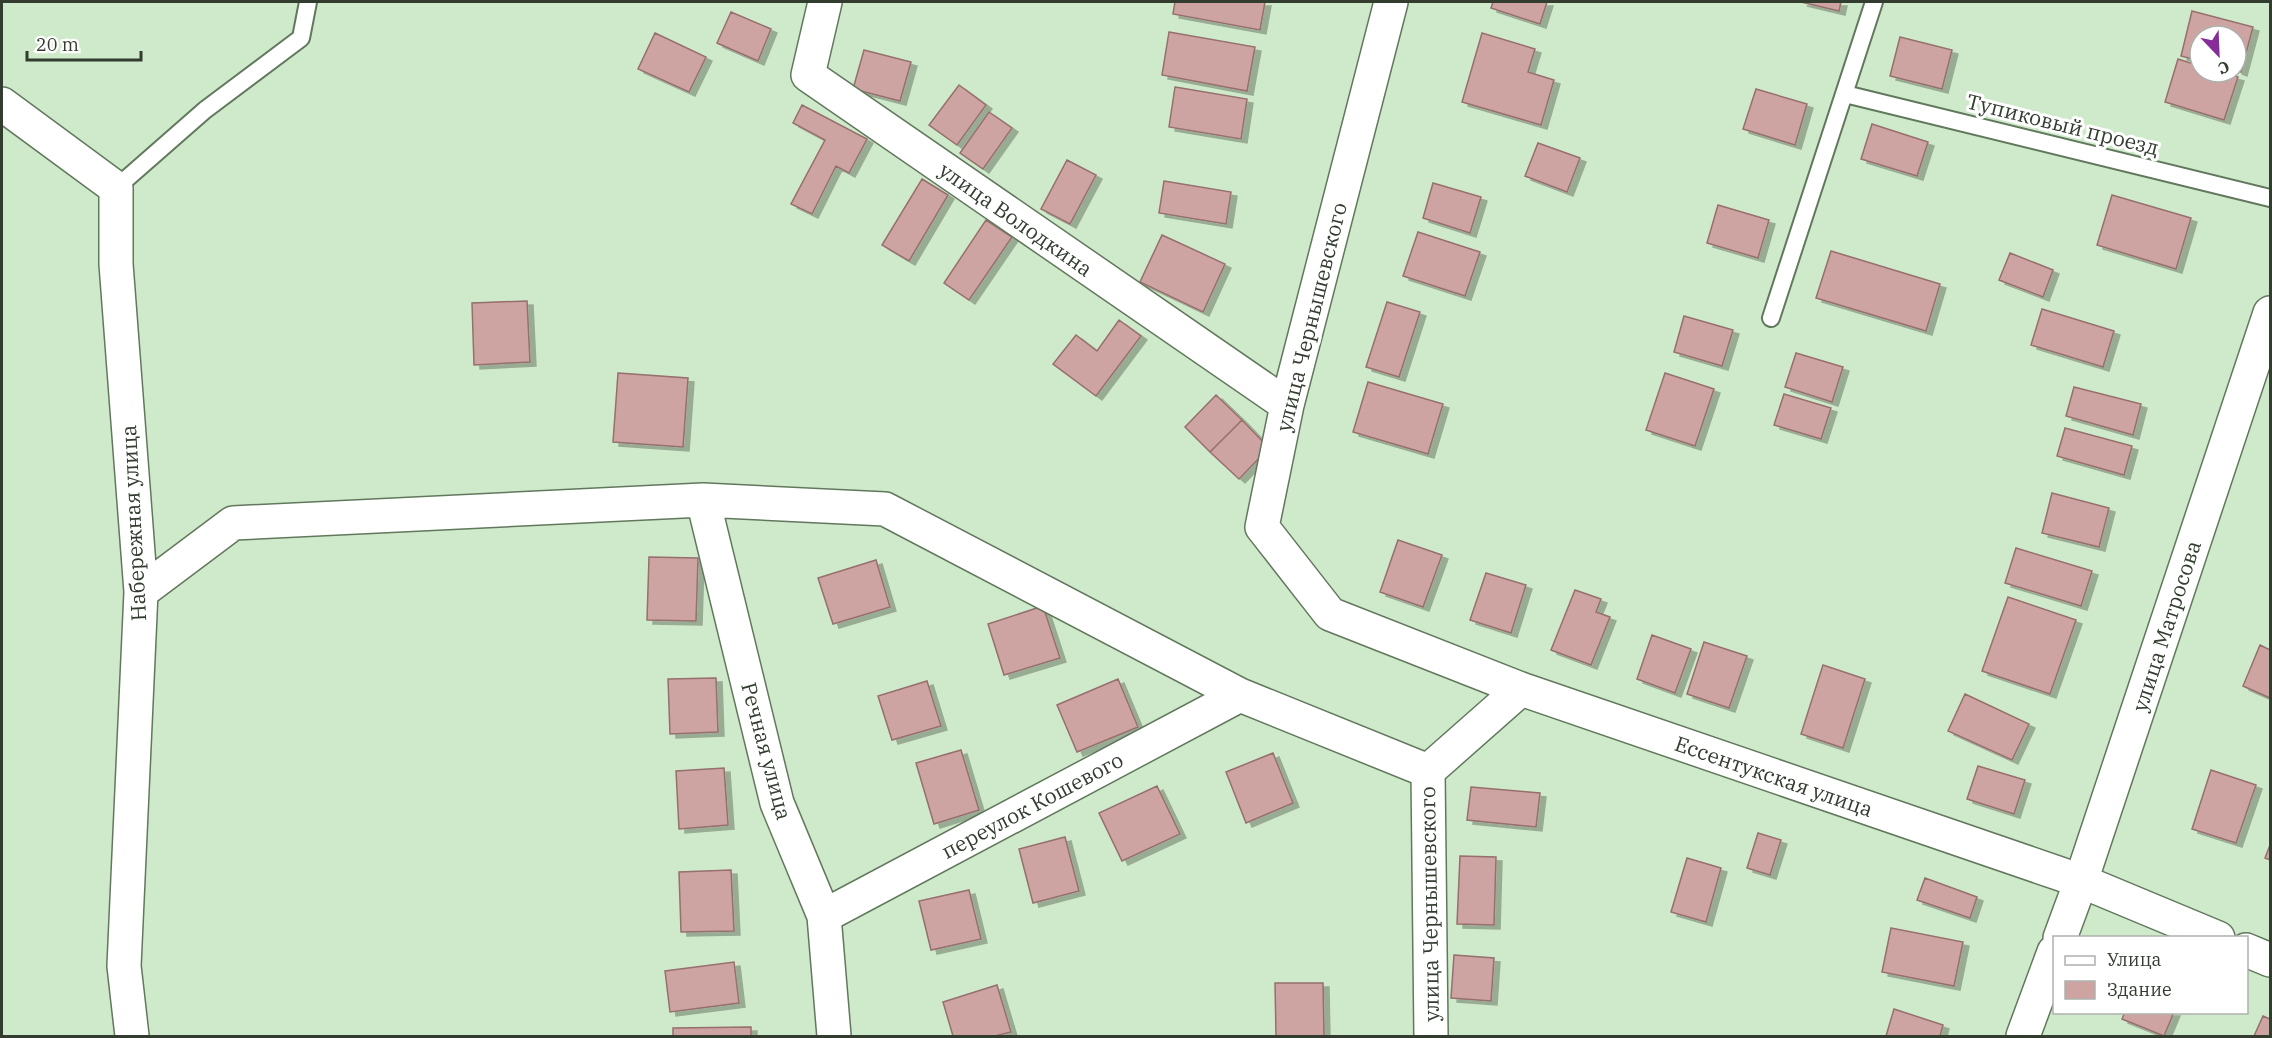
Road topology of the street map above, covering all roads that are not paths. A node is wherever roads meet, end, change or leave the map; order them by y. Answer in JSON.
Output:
{"nodes":[{"id":1,"x":308,"y":2,"type":"edge"},
{"id":2,"x":825,"y":2,"type":"edge"},
{"id":3,"x":1391,"y":2,"type":"edge"},
{"id":4,"x":1874,"y":2,"type":"edge"},
{"id":5,"x":1845,"y":94,"type":"junction"},
{"id":6,"x":2,"y":104,"type":"edge"},
{"id":7,"x":117,"y":188,"type":"junction"},
{"id":8,"x":2271,"y":198,"type":"edge"},
{"id":9,"x":2271,"y":313,"type":"edge"},
{"id":10,"x":1771,"y":318,"type":"dead end"},
{"id":11,"x":1287,"y":405,"type":"junction"},
{"id":12,"x":703,"y":500,"type":"junction"},
{"id":13,"x":141,"y":591,"type":"junction"},
{"id":14,"x":1330,"y":614,"type":"joint"},
{"id":15,"x":1521,"y":689,"type":"junction"},
{"id":16,"x":1240,"y":694,"type":"junction"},
{"id":17,"x":1428,"y":771,"type":"junction"},
{"id":18,"x":2081,"y":880,"type":"junction"},
{"id":19,"x":824,"y":916,"type":"junction"},
{"id":20,"x":2061,"y":936,"type":"edge"},
{"id":21,"x":2213,"y":936,"type":"edge"},
{"id":22,"x":2248,"y":950,"type":"edge"},
{"id":23,"x":2053,"y":957,"type":"edge"},
{"id":24,"x":2271,"y":960,"type":"edge"},
{"id":25,"x":132,"y":1036,"type":"edge"},
{"id":26,"x":834,"y":1036,"type":"edge"},
{"id":27,"x":1431,"y":1036,"type":"edge"},
{"id":28,"x":2023,"y":1036,"type":"edge"}],
"edges":[{"from":1,"to":7,"type":"lane"},
{"from":2,"to":11,"type":"street","name":"улица Володкина"},
{"from":3,"to":11,"type":"street","name":"улица Чернышевского"},
{"from":4,"to":5,"type":"lane"},
{"from":5,"to":8,"type":"lane","name":"Тупиковый проезд"},
{"from":5,"to":10,"type":"lane"},
{"from":6,"to":7,"type":"street"},
{"from":7,"to":13,"type":"street","name":"Набережная улица"},
{"from":9,"to":18,"type":"street","name":"улица Матросова"},
{"from":11,"to":14,"type":"street","name":"улица Чернышевского"},
{"from":12,"to":13,"type":"street"},
{"from":12,"to":16,"type":"street"},
{"from":12,"to":19,"type":"street","name":"Речная улица"},
{"from":13,"to":25,"type":"street","name":"Набережная улица"},
{"from":14,"to":15,"type":"street","name":"Ессентукская улица"},
{"from":15,"to":17,"type":"street"},
{"from":15,"to":18,"type":"street","name":"Ессентукская улица"},
{"from":16,"to":17,"type":"street"},
{"from":16,"to":19,"type":"street","name":"переулок Кошевого"},
{"from":17,"to":27,"type":"street","name":"улица Чернышевского"},
{"from":18,"to":20,"type":"street","name":"улица Матросова"},
{"from":18,"to":21,"type":"street","name":"Ессентукская улица"},
{"from":19,"to":26,"type":"street","name":"Речная улица"},
{"from":22,"to":24,"type":"street"},
{"from":23,"to":28,"type":"street"}]}
